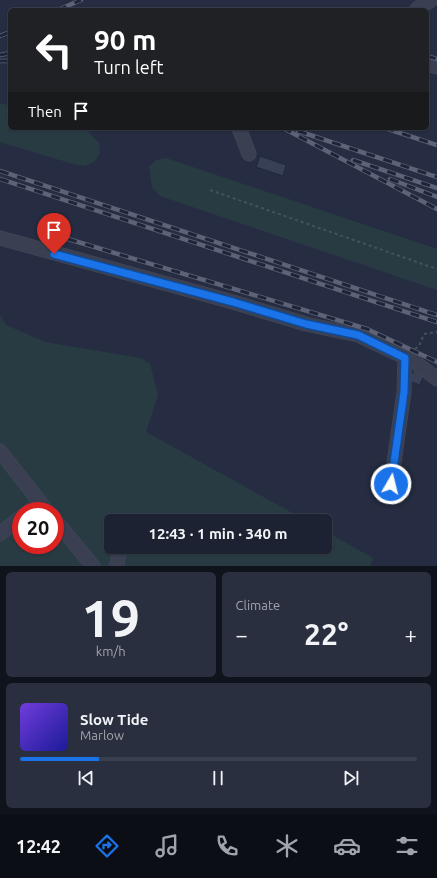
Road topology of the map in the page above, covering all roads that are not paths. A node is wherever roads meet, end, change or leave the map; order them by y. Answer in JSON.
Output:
{"nodes":[{"id":1,"x":431,"y":0,"type":"edge"},
{"id":2,"x":418,"y":8,"type":"edge"},
{"id":3,"x":240,"y":130,"type":"edge"},
{"id":4,"x":249,"y":154,"type":"dead end"},
{"id":5,"x":0,"y":238,"type":"edge"},
{"id":6,"x":405,"y":358,"type":"junction"},
{"id":7,"x":437,"y":379,"type":"edge"},
{"id":8,"x":0,"y":451,"type":"edge"},
{"id":9,"x":391,"y":484,"type":"dead end"},
{"id":10,"x":35,"y":502,"type":"edge"},
{"id":11,"x":12,"y":524,"type":"edge"},
{"id":12,"x":64,"y":531,"type":"edge"},
{"id":13,"x":0,"y":534,"type":"edge"},
{"id":14,"x":119,"y":554,"type":"edge"},
{"id":15,"x":93,"y":566,"type":"edge"},
{"id":16,"x":116,"y":566,"type":"edge"}],
"edges":[{"from":1,"to":2,"type":"lane"},
{"from":3,"to":4,"type":"lane"},
{"from":5,"to":6,"type":"lane"},
{"from":6,"to":7,"type":"lane"},
{"from":6,"to":9,"type":"lane"},
{"from":8,"to":10,"type":"lane"},
{"from":11,"to":13,"type":"lane"},
{"from":12,"to":15,"type":"lane"},
{"from":14,"to":16,"type":"lane"}]}
